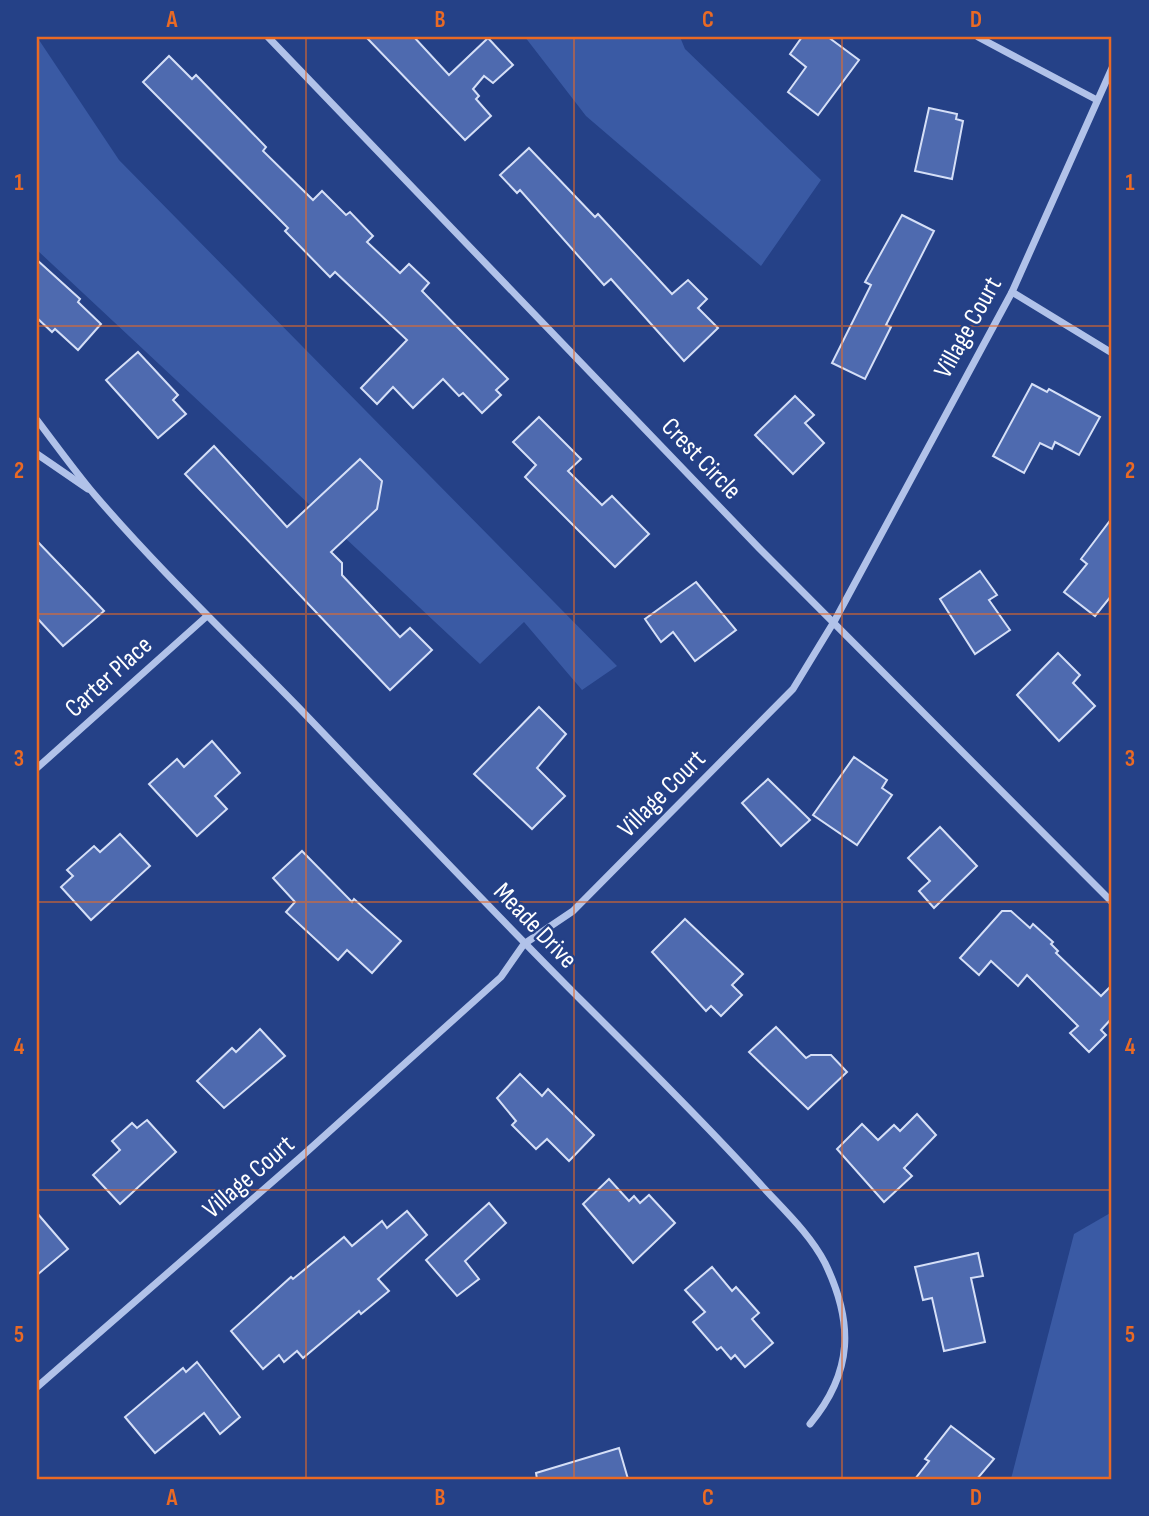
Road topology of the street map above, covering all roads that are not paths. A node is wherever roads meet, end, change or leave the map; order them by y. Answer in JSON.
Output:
{"nodes":[{"id":1,"x":268,"y":37,"type":"edge"},
{"id":2,"x":978,"y":37,"type":"edge"},
{"id":3,"x":1112,"y":68,"type":"edge"},
{"id":4,"x":1097,"y":100,"type":"junction"},
{"id":5,"x":1012,"y":292,"type":"junction"},
{"id":6,"x":1112,"y":353,"type":"edge"},
{"id":7,"x":37,"y":420,"type":"edge"},
{"id":8,"x":37,"y":454,"type":"edge"},
{"id":9,"x":93,"y":493,"type":"junction"},
{"id":10,"x":207,"y":616,"type":"junction"},
{"id":11,"x":835,"y":620,"type":"junction"},
{"id":12,"x":37,"y":768,"type":"edge"},
{"id":13,"x":1112,"y":902,"type":"edge"},
{"id":14,"x":524,"y":944,"type":"junction"},
{"id":15,"x":37,"y":1387,"type":"edge"},
{"id":16,"x":810,"y":1424,"type":"dead end"}],
"edges":[{"from":1,"to":11,"type":"street","name":"Crest Circle"},
{"from":2,"to":4,"type":"street"},
{"from":3,"to":4,"type":"street","name":"Village Court"},
{"from":4,"to":5,"type":"street","name":"Village Court"},
{"from":5,"to":6,"type":"street"},
{"from":5,"to":11,"type":"street","name":"Village Court"},
{"from":7,"to":9,"type":"street","name":"Meade Drive"},
{"from":8,"to":9,"type":"street","name":"Meade Drive"},
{"from":9,"to":10,"type":"street","name":"Meade Drive"},
{"from":10,"to":12,"type":"street","name":"Carter Place"},
{"from":10,"to":14,"type":"street","name":"Meade Drive"},
{"from":11,"to":13,"type":"street","name":"Crest Circle"},
{"from":11,"to":14,"type":"street","name":"Village Court"},
{"from":14,"to":15,"type":"street","name":"Village Court"},
{"from":14,"to":16,"type":"street","name":"Meade Drive"}]}
